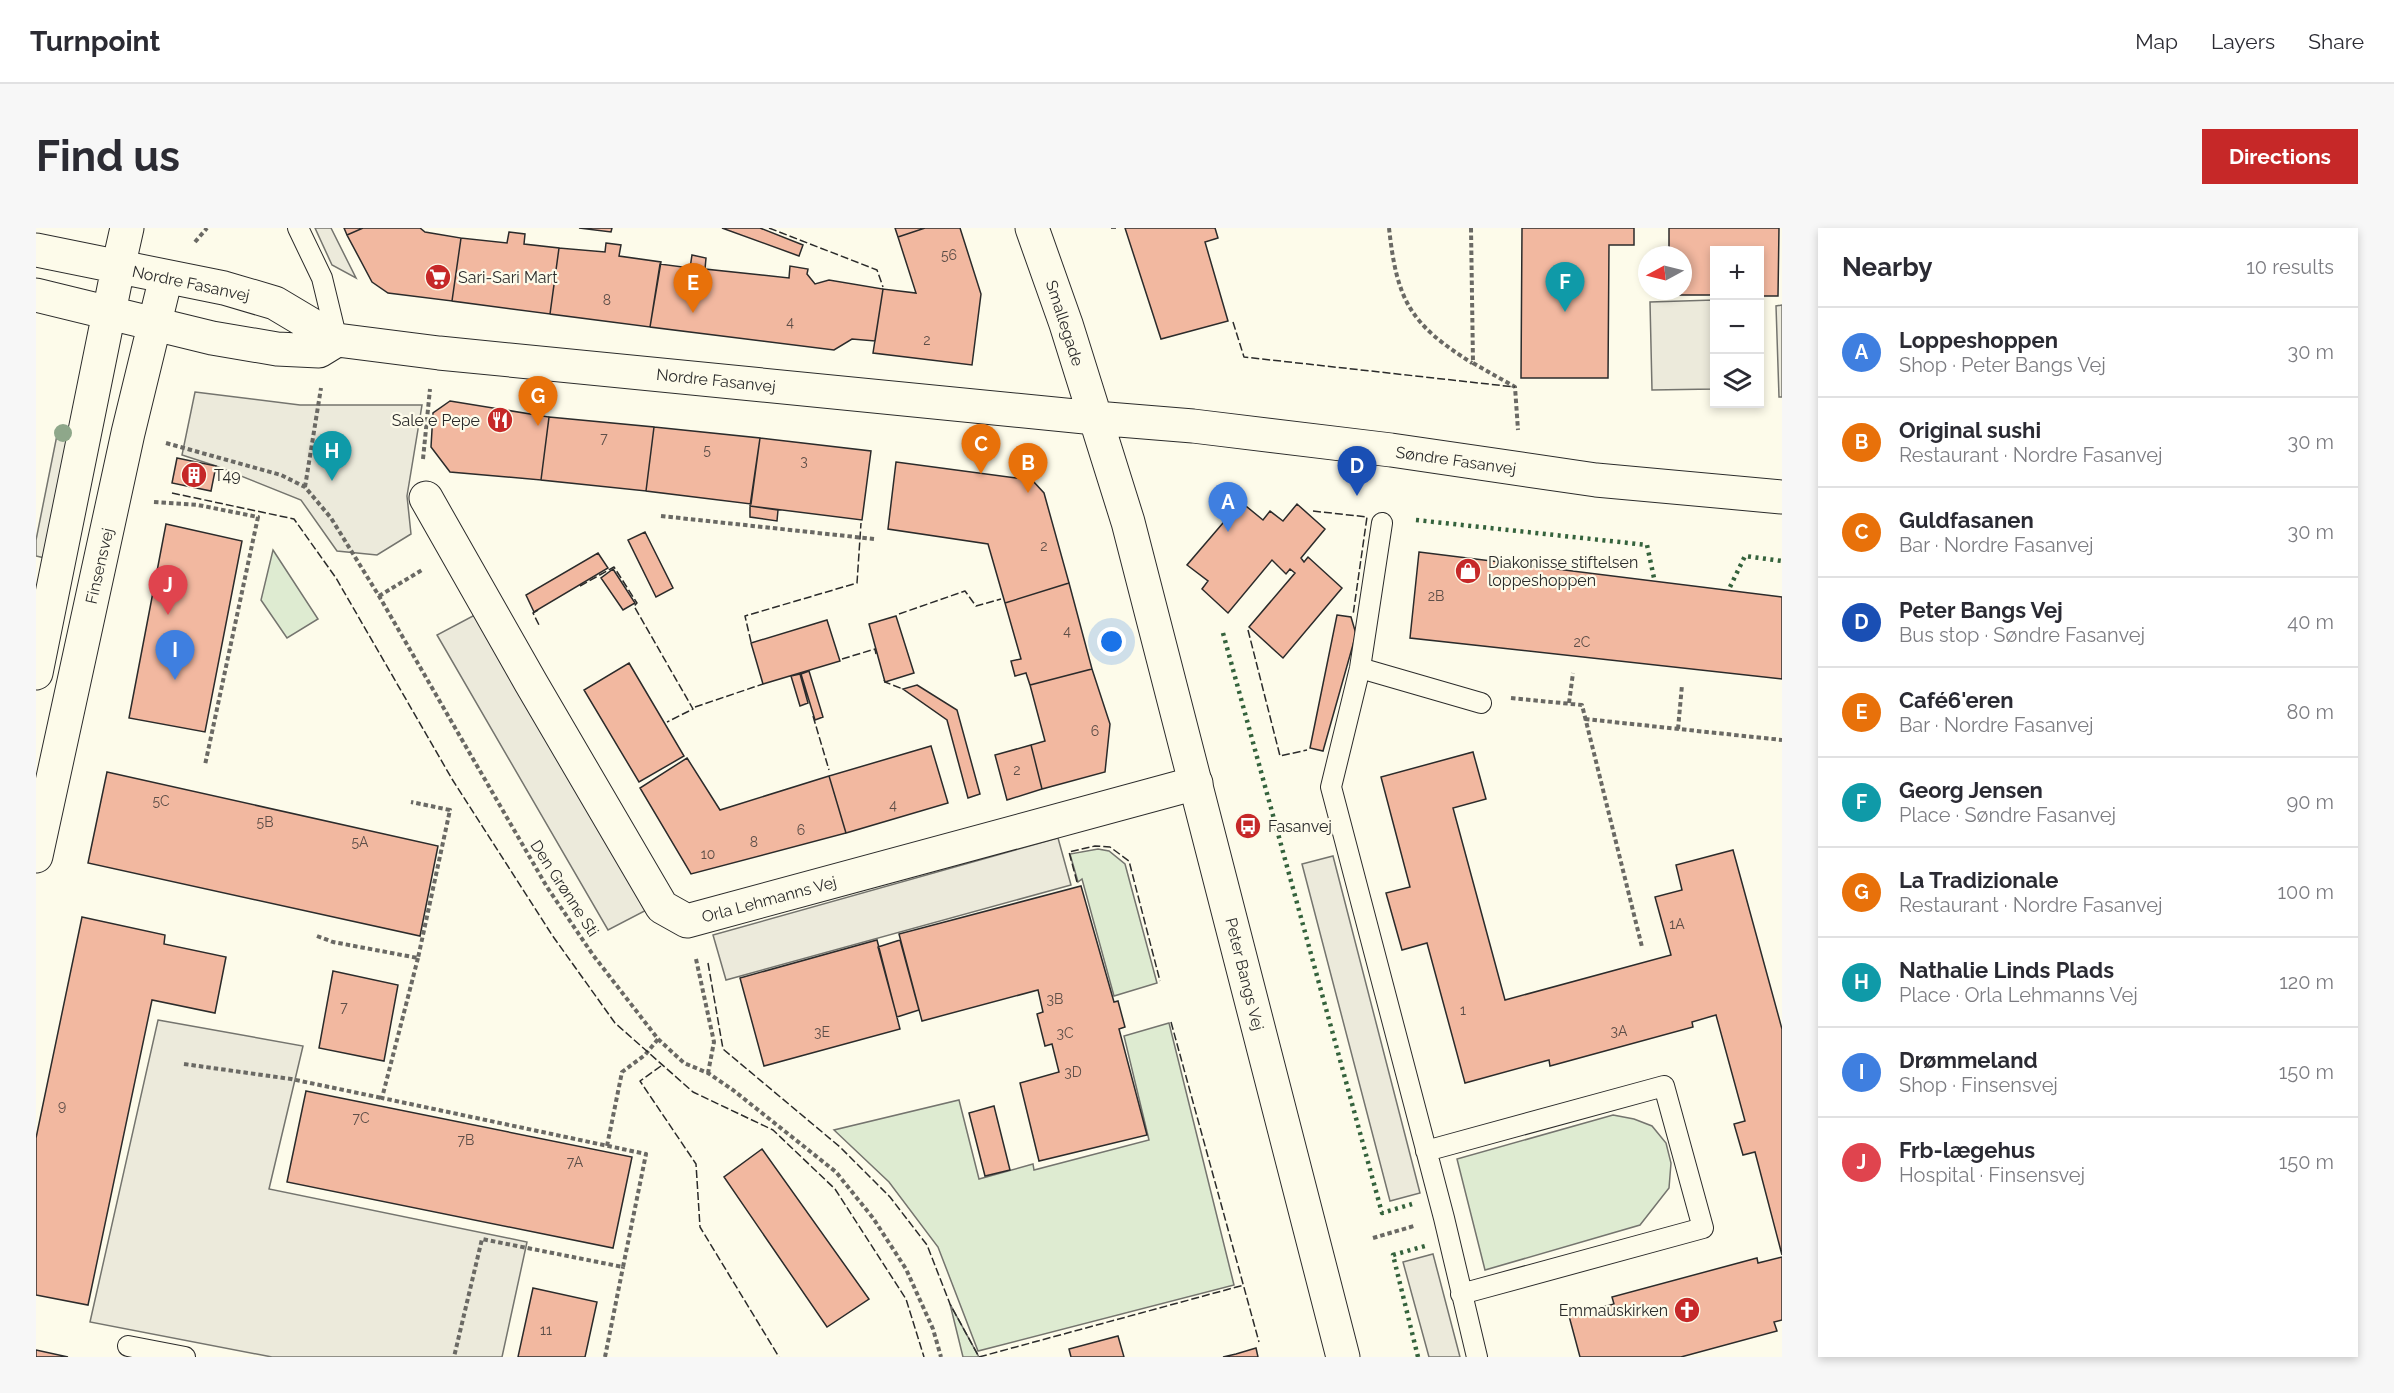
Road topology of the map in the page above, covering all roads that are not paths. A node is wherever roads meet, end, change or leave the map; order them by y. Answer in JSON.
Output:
{"nodes":[{"id":1,"x":126,"y":228,"type":"edge"},
{"id":2,"x":298,"y":228,"type":"edge"},
{"id":3,"x":1032,"y":228,"type":"edge"},
{"id":4,"x":36,"y":250,"type":"edge"},
{"id":5,"x":118,"y":267,"type":"junction"},
{"id":6,"x":165,"y":277,"type":"junction"},
{"id":7,"x":36,"y":295,"type":"edge"},
{"id":8,"x":108,"y":312,"type":"junction"},
{"id":9,"x":154,"y":323,"type":"junction"},
{"id":10,"x":328,"y":345,"type":"junction"},
{"id":11,"x":1095,"y":418,"type":"junction"},
{"id":12,"x":1782,"y":497,"type":"edge"},
{"id":13,"x":426,"y":498,"type":"road end"},
{"id":14,"x":1382,"y":523,"type":"dead end"},
{"id":15,"x":38,"y":662,"type":"edge"},
{"id":16,"x":77,"y":665,"type":"junction"},
{"id":17,"x":1360,"y":668,"type":"junction"},
{"id":18,"x":1481,"y":703,"type":"road end"},
{"id":19,"x":1196,"y":783,"type":"junction"},
{"id":20,"x":36,"y":856,"type":"edge"},
{"id":21,"x":1426,"y":1151,"type":"junction"},
{"id":22,"x":1461,"y":1294,"type":"junction"},
{"id":23,"x":128,"y":1346,"type":"dead end"},
{"id":24,"x":185,"y":1357,"type":"edge"},
{"id":25,"x":1343,"y":1357,"type":"edge"},
{"id":26,"x":1477,"y":1357,"type":"edge"}],
"edges":[{"from":1,"to":5,"type":"street"},
{"from":2,"to":10,"type":"lane"},
{"from":3,"to":11,"type":"street","name":"Smallegade"},
{"from":4,"to":5,"type":"street","name":"Nordre Fasanvej"},
{"from":5,"to":6,"type":"street","name":"Nordre Fasanvej"},
{"from":5,"to":8,"type":"street"},
{"from":6,"to":9,"type":"street","name":"Finsensvej"},
{"from":6,"to":10,"type":"street","name":"Nordre Fasanvej"},
{"from":7,"to":8,"type":"street","name":"Nordre Fasanvej"},
{"from":8,"to":9,"type":"street","name":"Nordre Fasanvej"},
{"from":8,"to":15,"type":"street"},
{"from":9,"to":10,"type":"street","name":"Nordre Fasanvej"},
{"from":9,"to":16,"type":"street","name":"Finsensvej"},
{"from":10,"to":11,"type":"street","name":"Nordre Fasanvej"},
{"from":11,"to":12,"type":"street","name":"Søndre Fasanvej"},
{"from":11,"to":19,"type":"street","name":"Peter Bangs Vej"},
{"from":13,"to":19,"type":"street","name":"Orla Lehmanns Vej"},
{"from":14,"to":17,"type":"lane"},
{"from":15,"to":16,"type":"street"},
{"from":16,"to":20,"type":"street","name":"Finsensvej"},
{"from":17,"to":18,"type":"lane"},
{"from":17,"to":21,"type":"lane"},
{"from":19,"to":25,"type":"street","name":"Peter Bangs Vej"},
{"from":21,"to":22,"type":"lane"},
{"from":21,"to":22,"type":"lane"},
{"from":22,"to":26,"type":"lane"},
{"from":23,"to":24,"type":"lane"}]}
